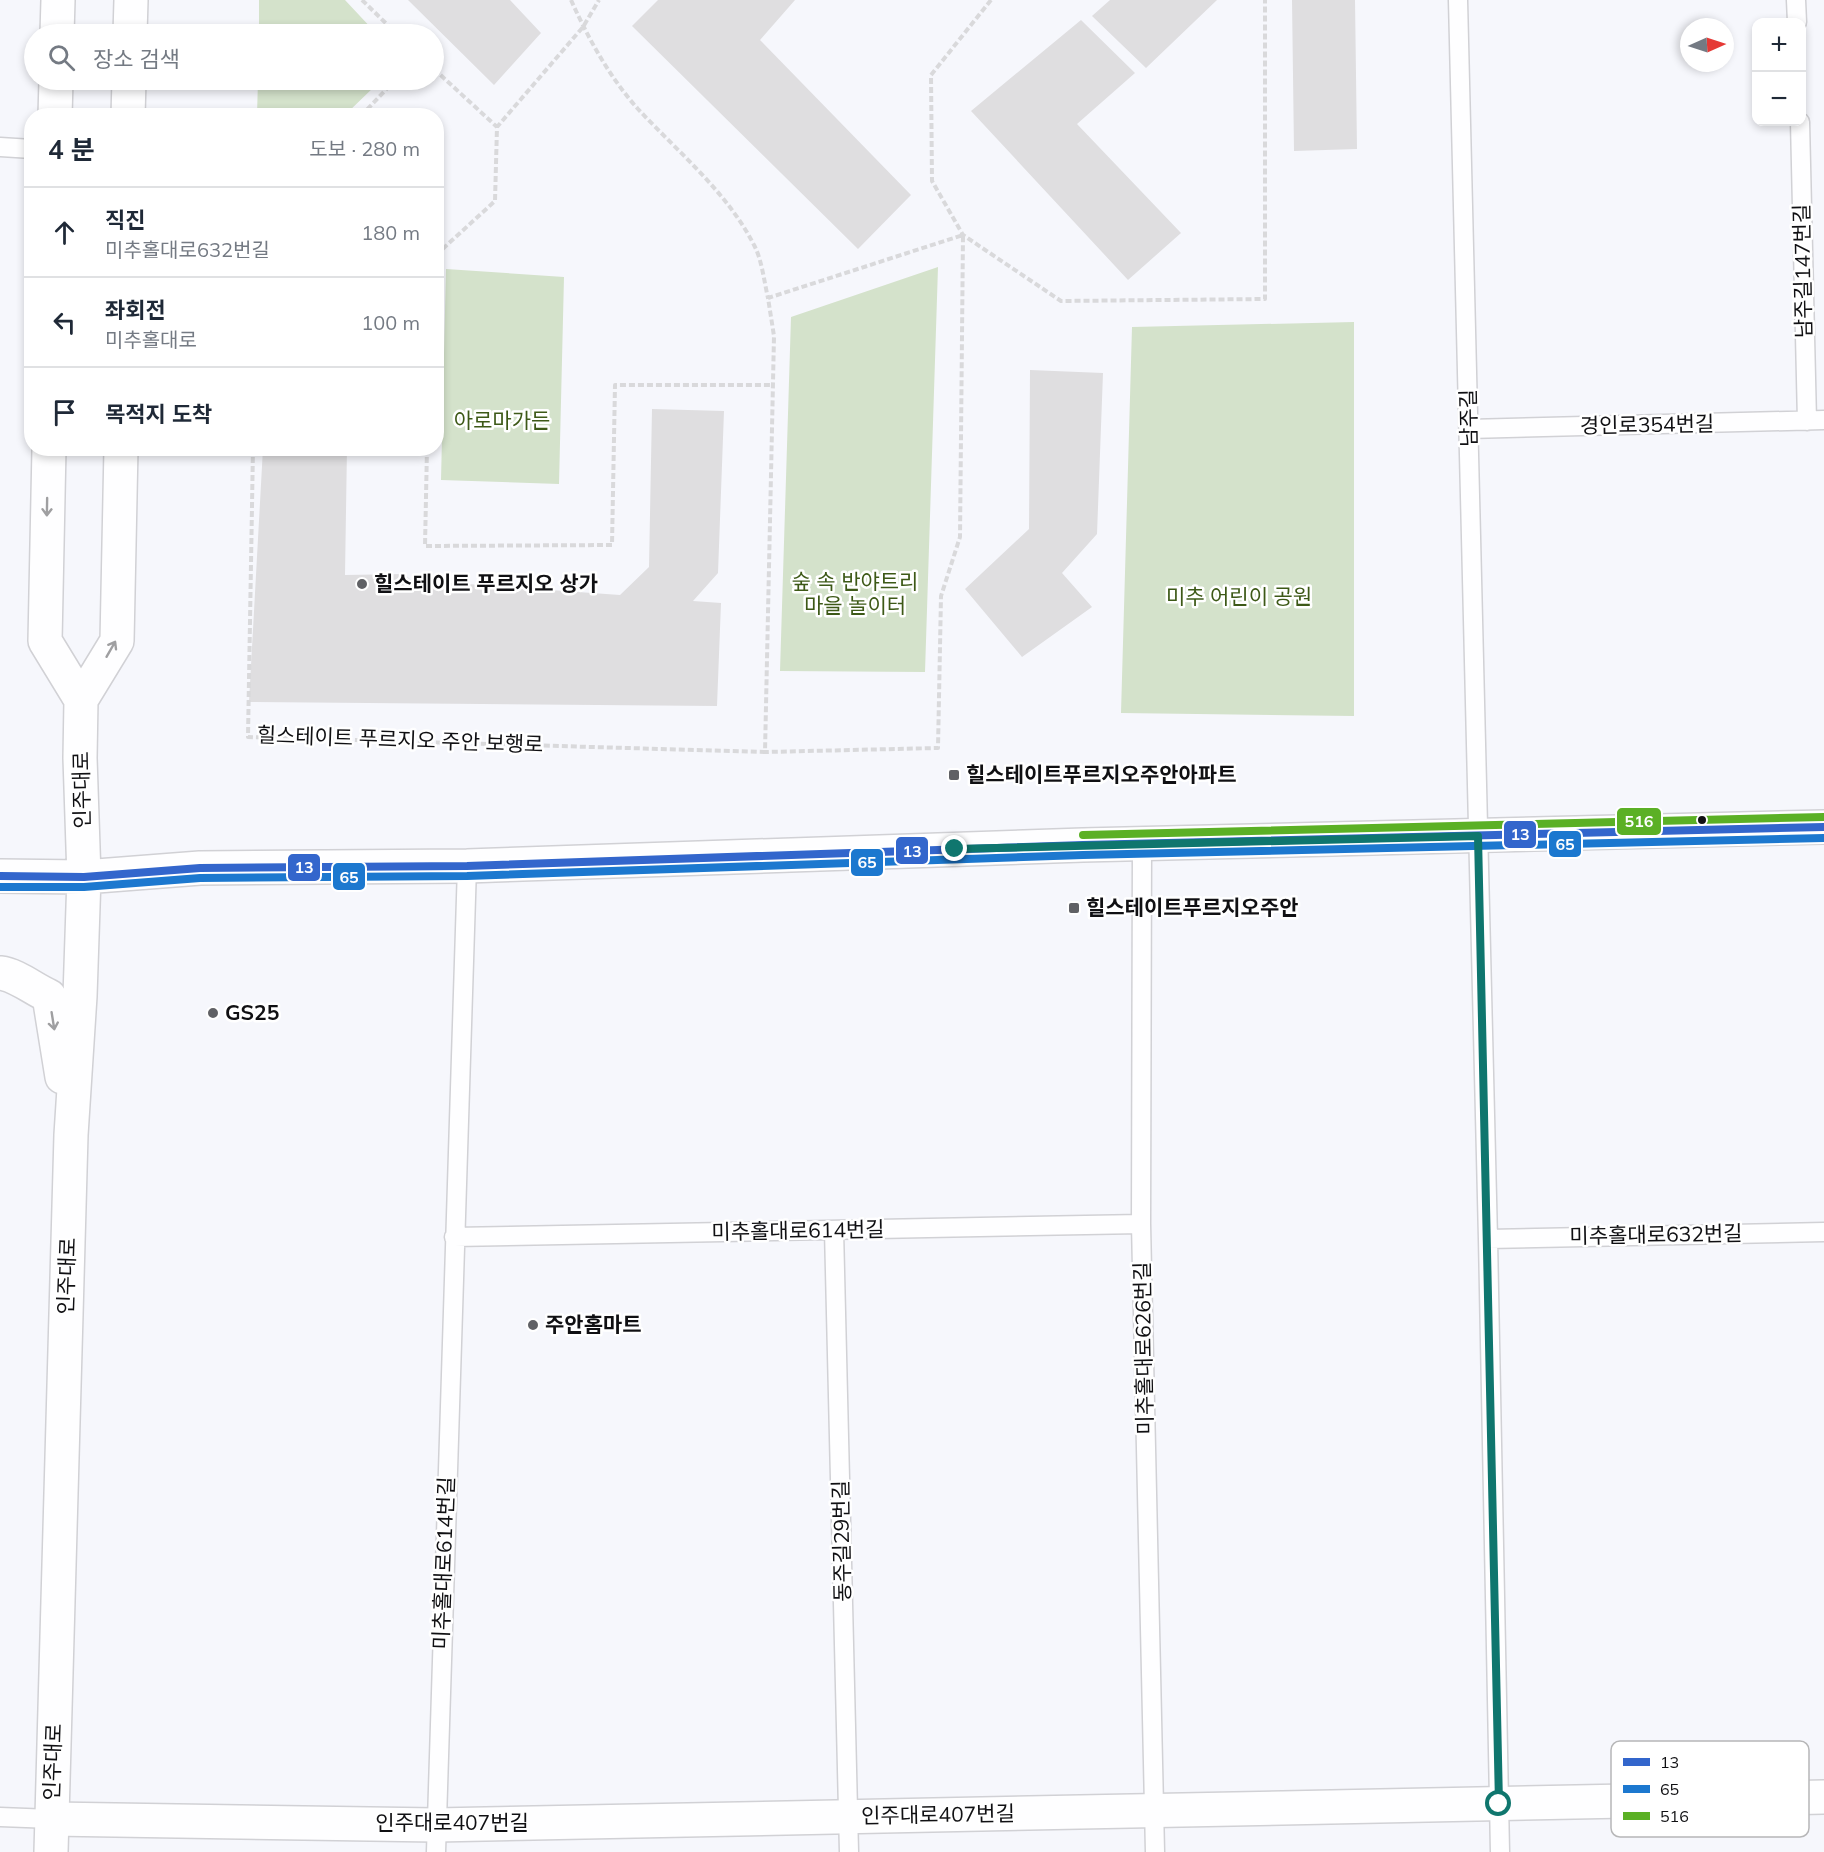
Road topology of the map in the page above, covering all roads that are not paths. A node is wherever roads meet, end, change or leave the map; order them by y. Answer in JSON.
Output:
{"nodes":[{"id":1,"x":58,"y":0,"type":"edge"},
{"id":2,"x":131,"y":0,"type":"edge"},
{"id":3,"x":1458,"y":0,"type":"edge"},
{"id":4,"x":1796,"y":0,"type":"edge"},
{"id":5,"x":1797,"y":18,"type":"edge"},
{"id":6,"x":57,"y":24,"type":"edge"},
{"id":7,"x":130,"y":24,"type":"edge"},
{"id":8,"x":56,"y":90,"type":"edge"},
{"id":9,"x":129,"y":90,"type":"edge"},
{"id":10,"x":55,"y":108,"type":"edge"},
{"id":11,"x":128,"y":108,"type":"edge"},
{"id":12,"x":1800,"y":126,"type":"edge"},
{"id":13,"x":0,"y":147,"type":"edge"},
{"id":14,"x":24,"y":148,"type":"edge"},
{"id":15,"x":1816,"y":421,"type":"edge"},
{"id":16,"x":1469,"y":429,"type":"junction"},
{"id":17,"x":49,"y":456,"type":"edge"},
{"id":18,"x":121,"y":456,"type":"edge"},
{"id":19,"x":81,"y":700,"type":"junction"},
{"id":20,"x":1824,"y":827,"type":"edge"},
{"id":21,"x":1478,"y":836,"type":"junction"},
{"id":22,"x":1142,"y":843,"type":"junction"},
{"id":23,"x":467,"y":866,"type":"junction"},
{"id":24,"x":0,"y":876,"type":"edge"},
{"id":25,"x":84,"y":877,"type":"junction"},
{"id":26,"x":0,"y":972,"type":"edge"},
{"id":27,"x":71,"y":1135,"type":"junction"},
{"id":28,"x":1141,"y":1224,"type":"junction"},
{"id":29,"x":834,"y":1230,"type":"junction"},
{"id":30,"x":1824,"y":1232,"type":"edge"},
{"id":31,"x":454,"y":1237,"type":"junction"},
{"id":32,"x":1488,"y":1239,"type":"junction"},
{"id":33,"x":1809,"y":1797,"type":"edge"},
{"id":34,"x":1824,"y":1797,"type":"edge"},
{"id":35,"x":1611,"y":1802,"type":"edge"},
{"id":36,"x":1499,"y":1804,"type":"junction"},
{"id":37,"x":1154,"y":1810,"type":"junction"},
{"id":38,"x":0,"y":1817,"type":"edge"},
{"id":39,"x":849,"y":1817,"type":"junction"},
{"id":40,"x":52,"y":1819,"type":"junction"},
{"id":41,"x":436,"y":1839,"type":"edge"},
{"id":42,"x":51,"y":1852,"type":"edge"},
{"id":43,"x":849,"y":1852,"type":"edge"},
{"id":44,"x":1155,"y":1852,"type":"edge"},
{"id":45,"x":1500,"y":1852,"type":"edge"}],
"edges":[{"from":1,"to":6,"type":"main road"},
{"from":2,"to":7,"type":"main road"},
{"from":3,"to":16,"type":"lane","name":"남주길"},
{"from":4,"to":5,"type":"lane"},
{"from":8,"to":10,"type":"main road"},
{"from":9,"to":11,"type":"main road"},
{"from":12,"to":15,"type":"lane","name":"남주길147번길"},
{"from":13,"to":14,"type":"lane"},
{"from":15,"to":16,"type":"lane","name":"경인로354번길"},
{"from":16,"to":21,"type":"lane","name":"남주길"},
{"from":17,"to":19,"type":"main road","one_way":true},
{"from":19,"to":18,"type":"main road","one_way":true},
{"from":19,"to":25,"type":"main road","name":"인주대로"},
{"from":20,"to":21,"type":"main road"},
{"from":21,"to":22,"type":"main road"},
{"from":21,"to":32,"type":"lane"},
{"from":22,"to":23,"type":"main road"},
{"from":22,"to":28,"type":"lane","name":"미추홀대로626번길"},
{"from":23,"to":25,"type":"main road"},
{"from":23,"to":31,"type":"lane","name":"미추홀대로614번길"},
{"from":24,"to":25,"type":"main road"},
{"from":25,"to":27,"type":"main road","name":"인주대로"},
{"from":26,"to":27,"type":"main road","one_way":true},
{"from":27,"to":40,"type":"main road","name":"인주대로"},
{"from":28,"to":29,"type":"lane","name":"미추홀대로614번길"},
{"from":28,"to":37,"type":"lane","name":"미추홀대로626번길"},
{"from":29,"to":31,"type":"lane","name":"미추홀대로614번길"},
{"from":29,"to":39,"type":"lane","name":"동주길29번길"},
{"from":30,"to":32,"type":"lane","name":"미추홀대로632번길"},
{"from":31,"to":41,"type":"lane","name":"미추홀대로614번길"},
{"from":32,"to":36,"type":"lane"},
{"from":33,"to":34,"type":"main road","name":"인주대로407번길"},
{"from":35,"to":36,"type":"main road","name":"인주대로407번길"},
{"from":36,"to":37,"type":"main road","name":"인주대로407번길"},
{"from":36,"to":45,"type":"lane"},
{"from":37,"to":39,"type":"main road","name":"인주대로407번길"},
{"from":37,"to":44,"type":"lane","name":"미추홀대로626번길"},
{"from":38,"to":40,"type":"lane"},
{"from":39,"to":41,"type":"main road","name":"인주대로407번길"},
{"from":39,"to":43,"type":"lane","name":"동주길29번길"},
{"from":40,"to":41,"type":"main road","name":"인주대로407번길"},
{"from":40,"to":42,"type":"main road","name":"인주대로"}]}
